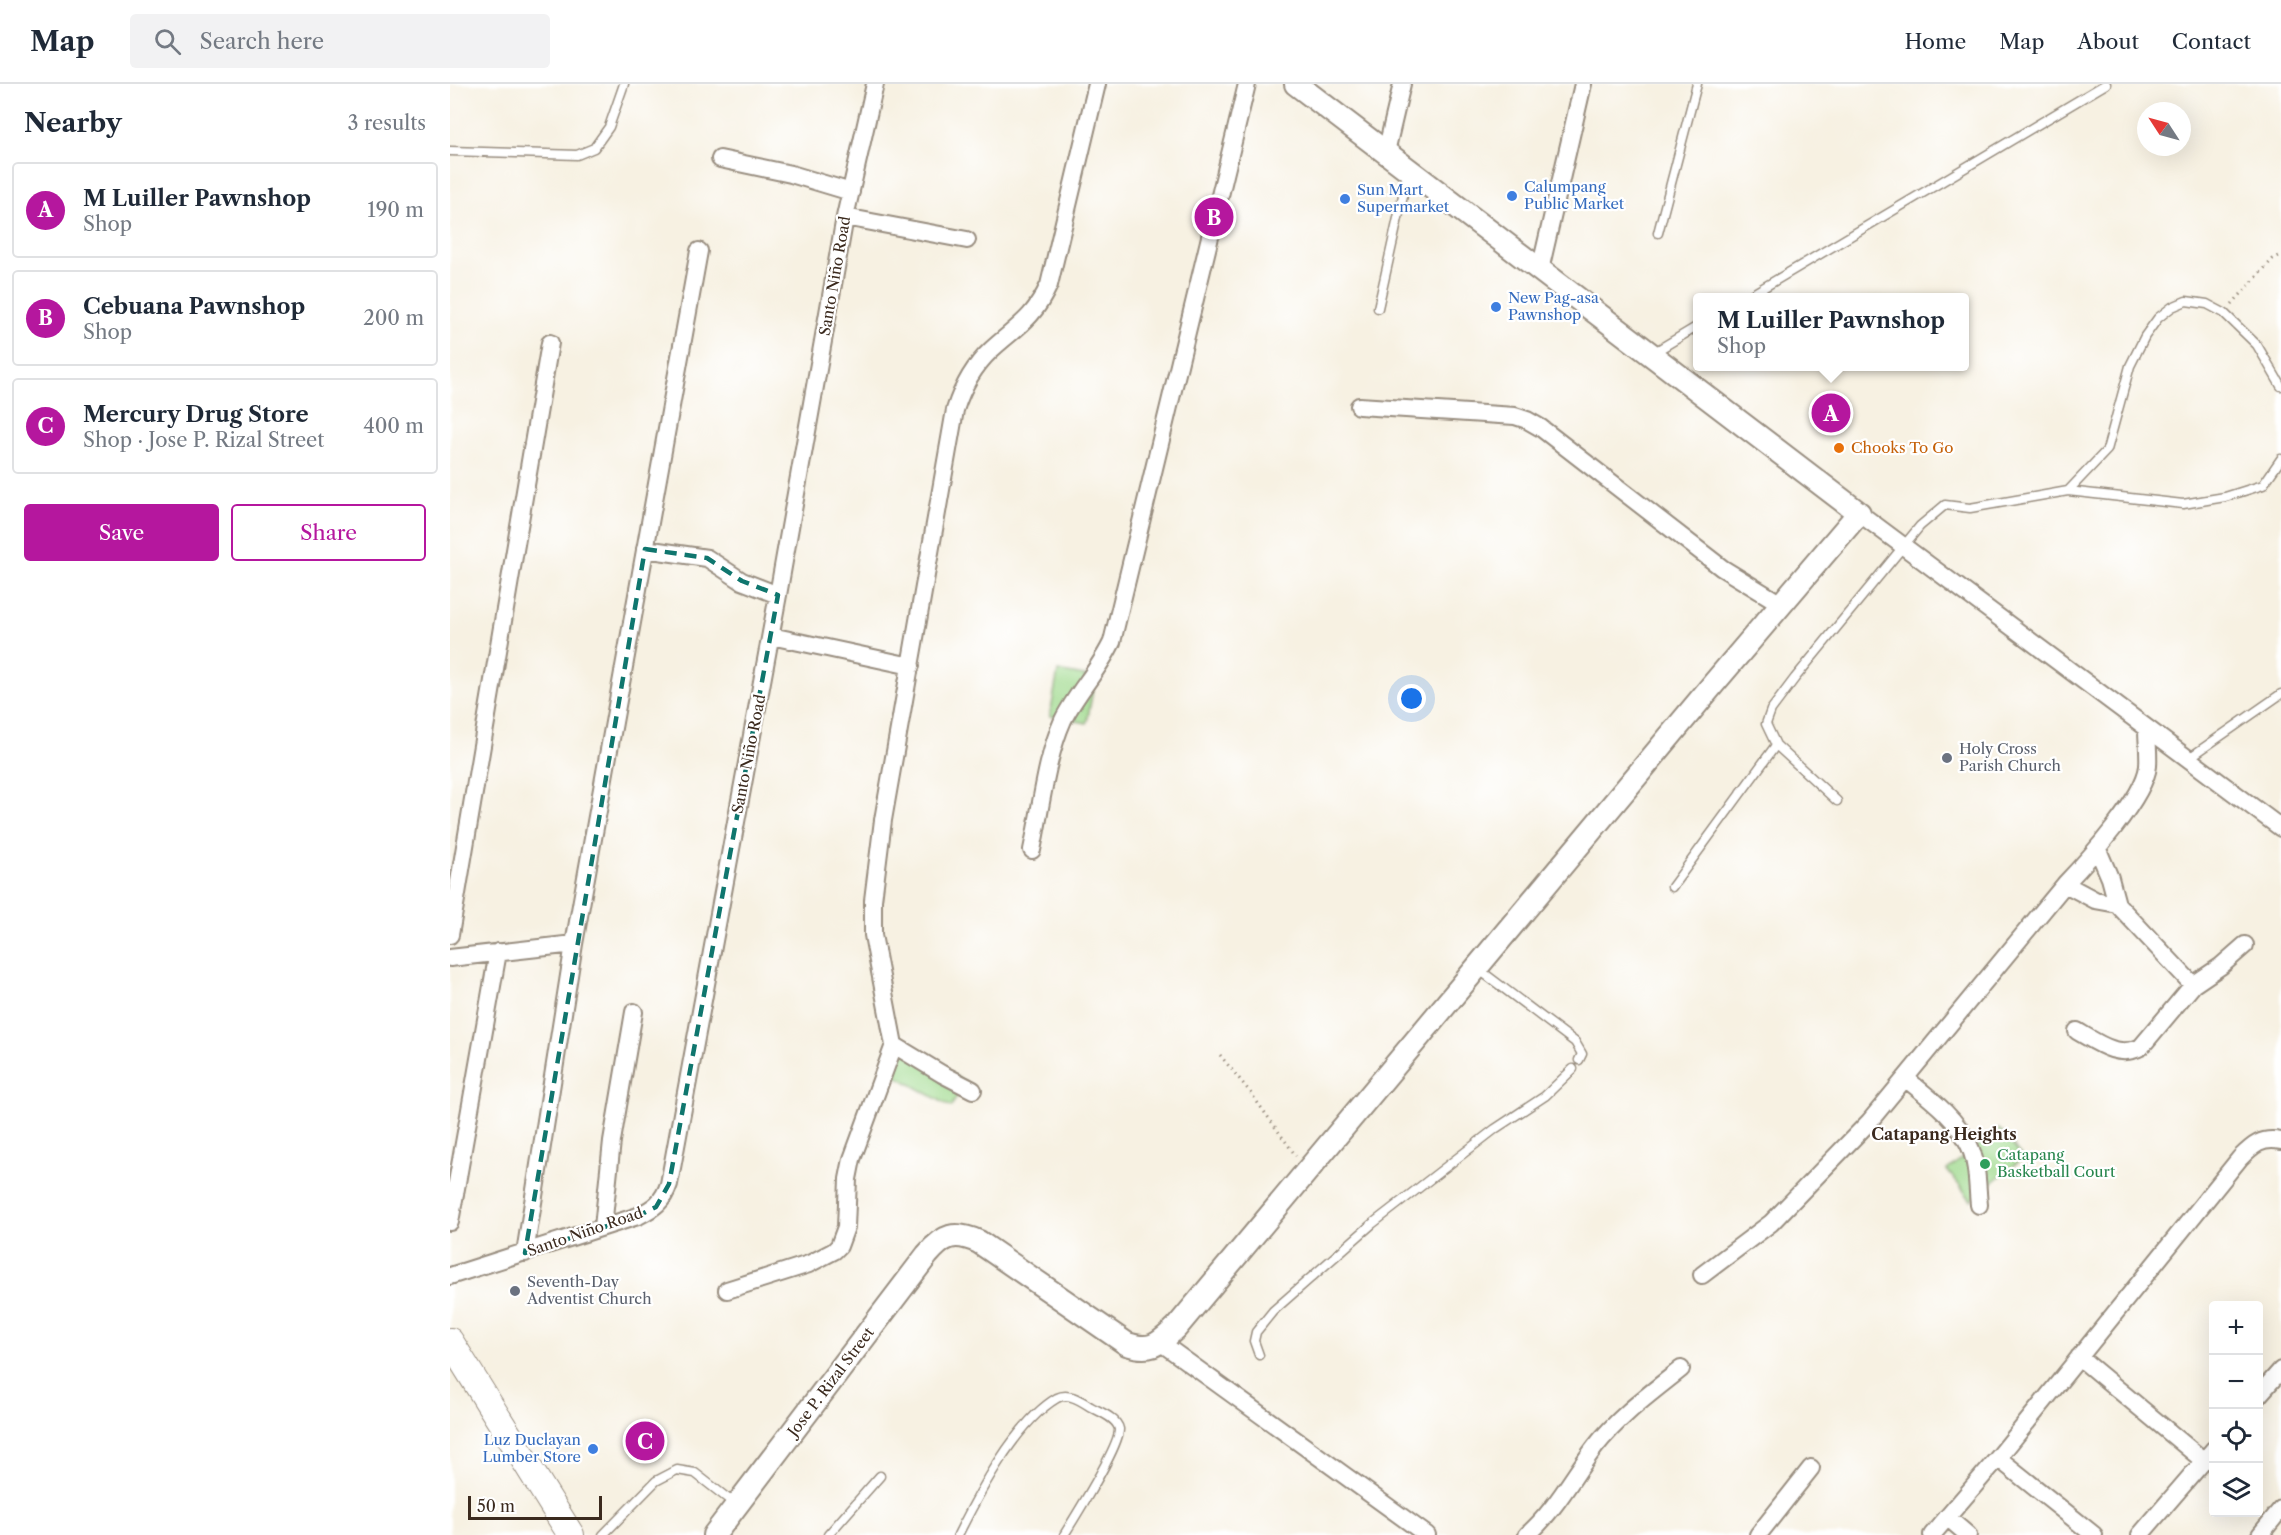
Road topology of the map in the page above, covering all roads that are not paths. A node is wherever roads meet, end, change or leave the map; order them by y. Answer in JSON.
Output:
{"nodes":[{"id":1,"x":624,"y":84,"type":"edge"},
{"id":2,"x":875,"y":84,"type":"edge"},
{"id":3,"x":1097,"y":84,"type":"edge"},
{"id":4,"x":1247,"y":84,"type":"edge"},
{"id":5,"x":1296,"y":84,"type":"edge"},
{"id":6,"x":1402,"y":84,"type":"edge"},
{"id":7,"x":1583,"y":84,"type":"edge"},
{"id":8,"x":1697,"y":84,"type":"edge"},
{"id":9,"x":2106,"y":84,"type":"edge"},
{"id":10,"x":450,"y":151,"type":"edge"},
{"id":11,"x":1386,"y":152,"type":"junction"},
{"id":12,"x":720,"y":159,"type":"dead end"},
{"id":13,"x":1408,"y":170,"type":"junction"},
{"id":14,"x":851,"y":192,"type":"junction"},
{"id":15,"x":845,"y":217,"type":"junction"},
{"id":16,"x":1658,"y":233,"type":"dead end"},
{"id":17,"x":967,"y":240,"type":"dead end"},
{"id":18,"x":699,"y":251,"type":"dead end"},
{"id":19,"x":1540,"y":270,"type":"junction"},
{"id":20,"x":1753,"y":293,"type":"edge"},
{"id":21,"x":1378,"y":308,"type":"dead end"},
{"id":22,"x":1693,"y":329,"type":"edge"},
{"id":23,"x":550,"y":344,"type":"dead end"},
{"id":24,"x":1650,"y":354,"type":"junction"},
{"id":25,"x":2281,"y":386,"type":"edge"},
{"id":26,"x":1359,"y":406,"type":"dead end"},
{"id":27,"x":2281,"y":459,"type":"edge"},
{"id":28,"x":2068,"y":491,"type":"junction"},
{"id":29,"x":1859,"y":513,"type":"junction"},
{"id":30,"x":1904,"y":547,"type":"junction"},
{"id":31,"x":645,"y":549,"type":"junction"},
{"id":32,"x":778,"y":595,"type":"junction"},
{"id":33,"x":1780,"y":604,"type":"junction"},
{"id":34,"x":771,"y":636,"type":"junction"},
{"id":35,"x":911,"y":666,"type":"junction"},
{"id":36,"x":2281,"y":694,"type":"edge"},
{"id":37,"x":2147,"y":729,"type":"junction"},
{"id":38,"x":1776,"y":745,"type":"junction"},
{"id":39,"x":2189,"y":758,"type":"junction"},
{"id":40,"x":1838,"y":801,"type":"dead end"},
{"id":41,"x":2281,"y":828,"type":"edge"},
{"id":42,"x":1032,"y":850,"type":"dead end"},
{"id":43,"x":2098,"y":850,"type":"junction"},
{"id":44,"x":2065,"y":884,"type":"junction"},
{"id":45,"x":1672,"y":887,"type":"dead end"},
{"id":46,"x":2116,"y":904,"type":"junction"},
{"id":47,"x":450,"y":935,"type":"edge"},
{"id":48,"x":574,"y":944,"type":"junction"},
{"id":49,"x":2244,"y":945,"type":"dead end"},
{"id":50,"x":498,"y":952,"type":"junction"},
{"id":51,"x":450,"y":958,"type":"edge"},
{"id":52,"x":1477,"y":968,"type":"junction"},
{"id":53,"x":2193,"y":985,"type":"junction"},
{"id":54,"x":634,"y":1012,"type":"dead end"},
{"id":55,"x":2077,"y":1031,"type":"dead end"},
{"id":56,"x":894,"y":1045,"type":"junction"},
{"id":57,"x":1579,"y":1060,"type":"dead end"},
{"id":58,"x":1573,"y":1069,"type":"dead end"},
{"id":59,"x":1905,"y":1078,"type":"junction"},
{"id":60,"x":973,"y":1090,"type":"dead end"},
{"id":61,"x":2281,"y":1141,"type":"edge"},
{"id":62,"x":1979,"y":1205,"type":"dead end"},
{"id":63,"x":450,"y":1222,"type":"edge"},
{"id":64,"x":603,"y":1227,"type":"junction"},
{"id":65,"x":525,"y":1253,"type":"junction"},
{"id":66,"x":1702,"y":1275,"type":"dead end"},
{"id":67,"x":450,"y":1276,"type":"edge"},
{"id":68,"x":727,"y":1290,"type":"dead end"},
{"id":69,"x":450,"y":1341,"type":"edge"},
{"id":70,"x":1160,"y":1342,"type":"junction"},
{"id":71,"x":1258,"y":1355,"type":"dead end"},
{"id":72,"x":2079,"y":1357,"type":"junction"},
{"id":73,"x":1681,"y":1369,"type":"dead end"},
{"id":74,"x":2281,"y":1370,"type":"edge"},
{"id":75,"x":2263,"y":1391,"type":"edge"},
{"id":76,"x":2209,"y":1455,"type":"edge"},
{"id":77,"x":1998,"y":1458,"type":"junction"},
{"id":78,"x":1811,"y":1468,"type":"dead end"},
{"id":79,"x":880,"y":1476,"type":"dead end"},
{"id":80,"x":737,"y":1505,"type":"junction"},
{"id":81,"x":2281,"y":1509,"type":"edge"},
{"id":82,"x":1947,"y":1517,"type":"junction"},
{"id":83,"x":571,"y":1535,"type":"edge"},
{"id":84,"x":603,"y":1535,"type":"edge"},
{"id":85,"x":714,"y":1535,"type":"edge"},
{"id":86,"x":828,"y":1535,"type":"edge"},
{"id":87,"x":958,"y":1535,"type":"edge"},
{"id":88,"x":1064,"y":1535,"type":"edge"},
{"id":89,"x":1427,"y":1535,"type":"edge"},
{"id":90,"x":1527,"y":1535,"type":"edge"},
{"id":91,"x":1758,"y":1535,"type":"edge"},
{"id":92,"x":1932,"y":1535,"type":"edge"},
{"id":93,"x":1968,"y":1535,"type":"edge"},
{"id":94,"x":2094,"y":1535,"type":"edge"},
{"id":95,"x":2140,"y":1535,"type":"edge"},
{"id":96,"x":2260,"y":1535,"type":"edge"}],
"edges":[{"from":1,"to":10,"type":"lane"},
{"from":2,"to":14,"type":"street","name":"Santo Niño Road"},
{"from":3,"to":35,"type":"street"},
{"from":4,"to":42,"type":"street"},
{"from":5,"to":11,"type":"street"},
{"from":6,"to":11,"type":"street"},
{"from":7,"to":19,"type":"street"},
{"from":8,"to":16,"type":"lane"},
{"from":9,"to":20,"type":"lane"},
{"from":11,"to":13,"type":"street"},
{"from":12,"to":14,"type":"street"},
{"from":13,"to":19,"type":"street"},
{"from":13,"to":21,"type":"lane"},
{"from":14,"to":15,"type":"street","name":"Santo Niño Road"},
{"from":15,"to":17,"type":"street"},
{"from":15,"to":32,"type":"street","name":"Santo Niño Road"},
{"from":18,"to":31,"type":"street"},
{"from":19,"to":24,"type":"street"},
{"from":22,"to":24,"type":"lane"},
{"from":23,"to":47,"type":"street"},
{"from":24,"to":29,"type":"street"},
{"from":25,"to":28,"type":"lane"},
{"from":26,"to":33,"type":"street"},
{"from":27,"to":28,"type":"lane"},
{"from":28,"to":30,"type":"lane"},
{"from":29,"to":30,"type":"street"},
{"from":29,"to":33,"type":"street"},
{"from":30,"to":37,"type":"street"},
{"from":30,"to":38,"type":"lane"},
{"from":31,"to":32,"type":"street"},
{"from":31,"to":48,"type":"street"},
{"from":32,"to":34,"type":"street","name":"Santo Niño Road"},
{"from":33,"to":52,"type":"street"},
{"from":34,"to":35,"type":"street"},
{"from":34,"to":64,"type":"street","name":"Santo Niño Road"},
{"from":35,"to":56,"type":"street"},
{"from":36,"to":39,"type":"lane"},
{"from":37,"to":39,"type":"street"},
{"from":37,"to":43,"type":"street"},
{"from":38,"to":40,"type":"lane"},
{"from":38,"to":45,"type":"lane"},
{"from":39,"to":41,"type":"street"},
{"from":43,"to":44,"type":"street"},
{"from":43,"to":46,"type":"street"},
{"from":44,"to":46,"type":"street"},
{"from":44,"to":59,"type":"street"},
{"from":46,"to":53,"type":"street"},
{"from":48,"to":50,"type":"street"},
{"from":48,"to":65,"type":"street"},
{"from":49,"to":53,"type":"street"},
{"from":50,"to":51,"type":"street"},
{"from":50,"to":63,"type":"street"},
{"from":52,"to":57,"type":"lane"},
{"from":52,"to":70,"type":"street"},
{"from":53,"to":55,"type":"street"},
{"from":54,"to":64,"type":"street"},
{"from":56,"to":60,"type":"street"},
{"from":56,"to":68,"type":"street"},
{"from":58,"to":71,"type":"lane"},
{"from":59,"to":62,"type":"street"},
{"from":59,"to":66,"type":"street"},
{"from":61,"to":72,"type":"street"},
{"from":64,"to":65,"type":"street","name":"Santo Niño Road"},
{"from":65,"to":67,"type":"street","name":"Santo Niño Road"},
{"from":69,"to":83,"type":"main road"},
{"from":70,"to":80,"type":"street","name":"Jose P. Rizal Street"},
{"from":70,"to":89,"type":"street"},
{"from":72,"to":76,"type":"street"},
{"from":72,"to":77,"type":"street"},
{"from":73,"to":90,"type":"street"},
{"from":74,"to":75,"type":"street"},
{"from":76,"to":95,"type":"street"},
{"from":77,"to":82,"type":"street"},
{"from":77,"to":94,"type":"street"},
{"from":78,"to":91,"type":"street"},
{"from":79,"to":86,"type":"lane"},
{"from":80,"to":84,"type":"lane"},
{"from":80,"to":85,"type":"street","name":"Jose P. Rizal Street"},
{"from":81,"to":96,"type":"street"},
{"from":82,"to":92,"type":"street"},
{"from":82,"to":93,"type":"street"},
{"from":87,"to":88,"type":"lane"}]}
